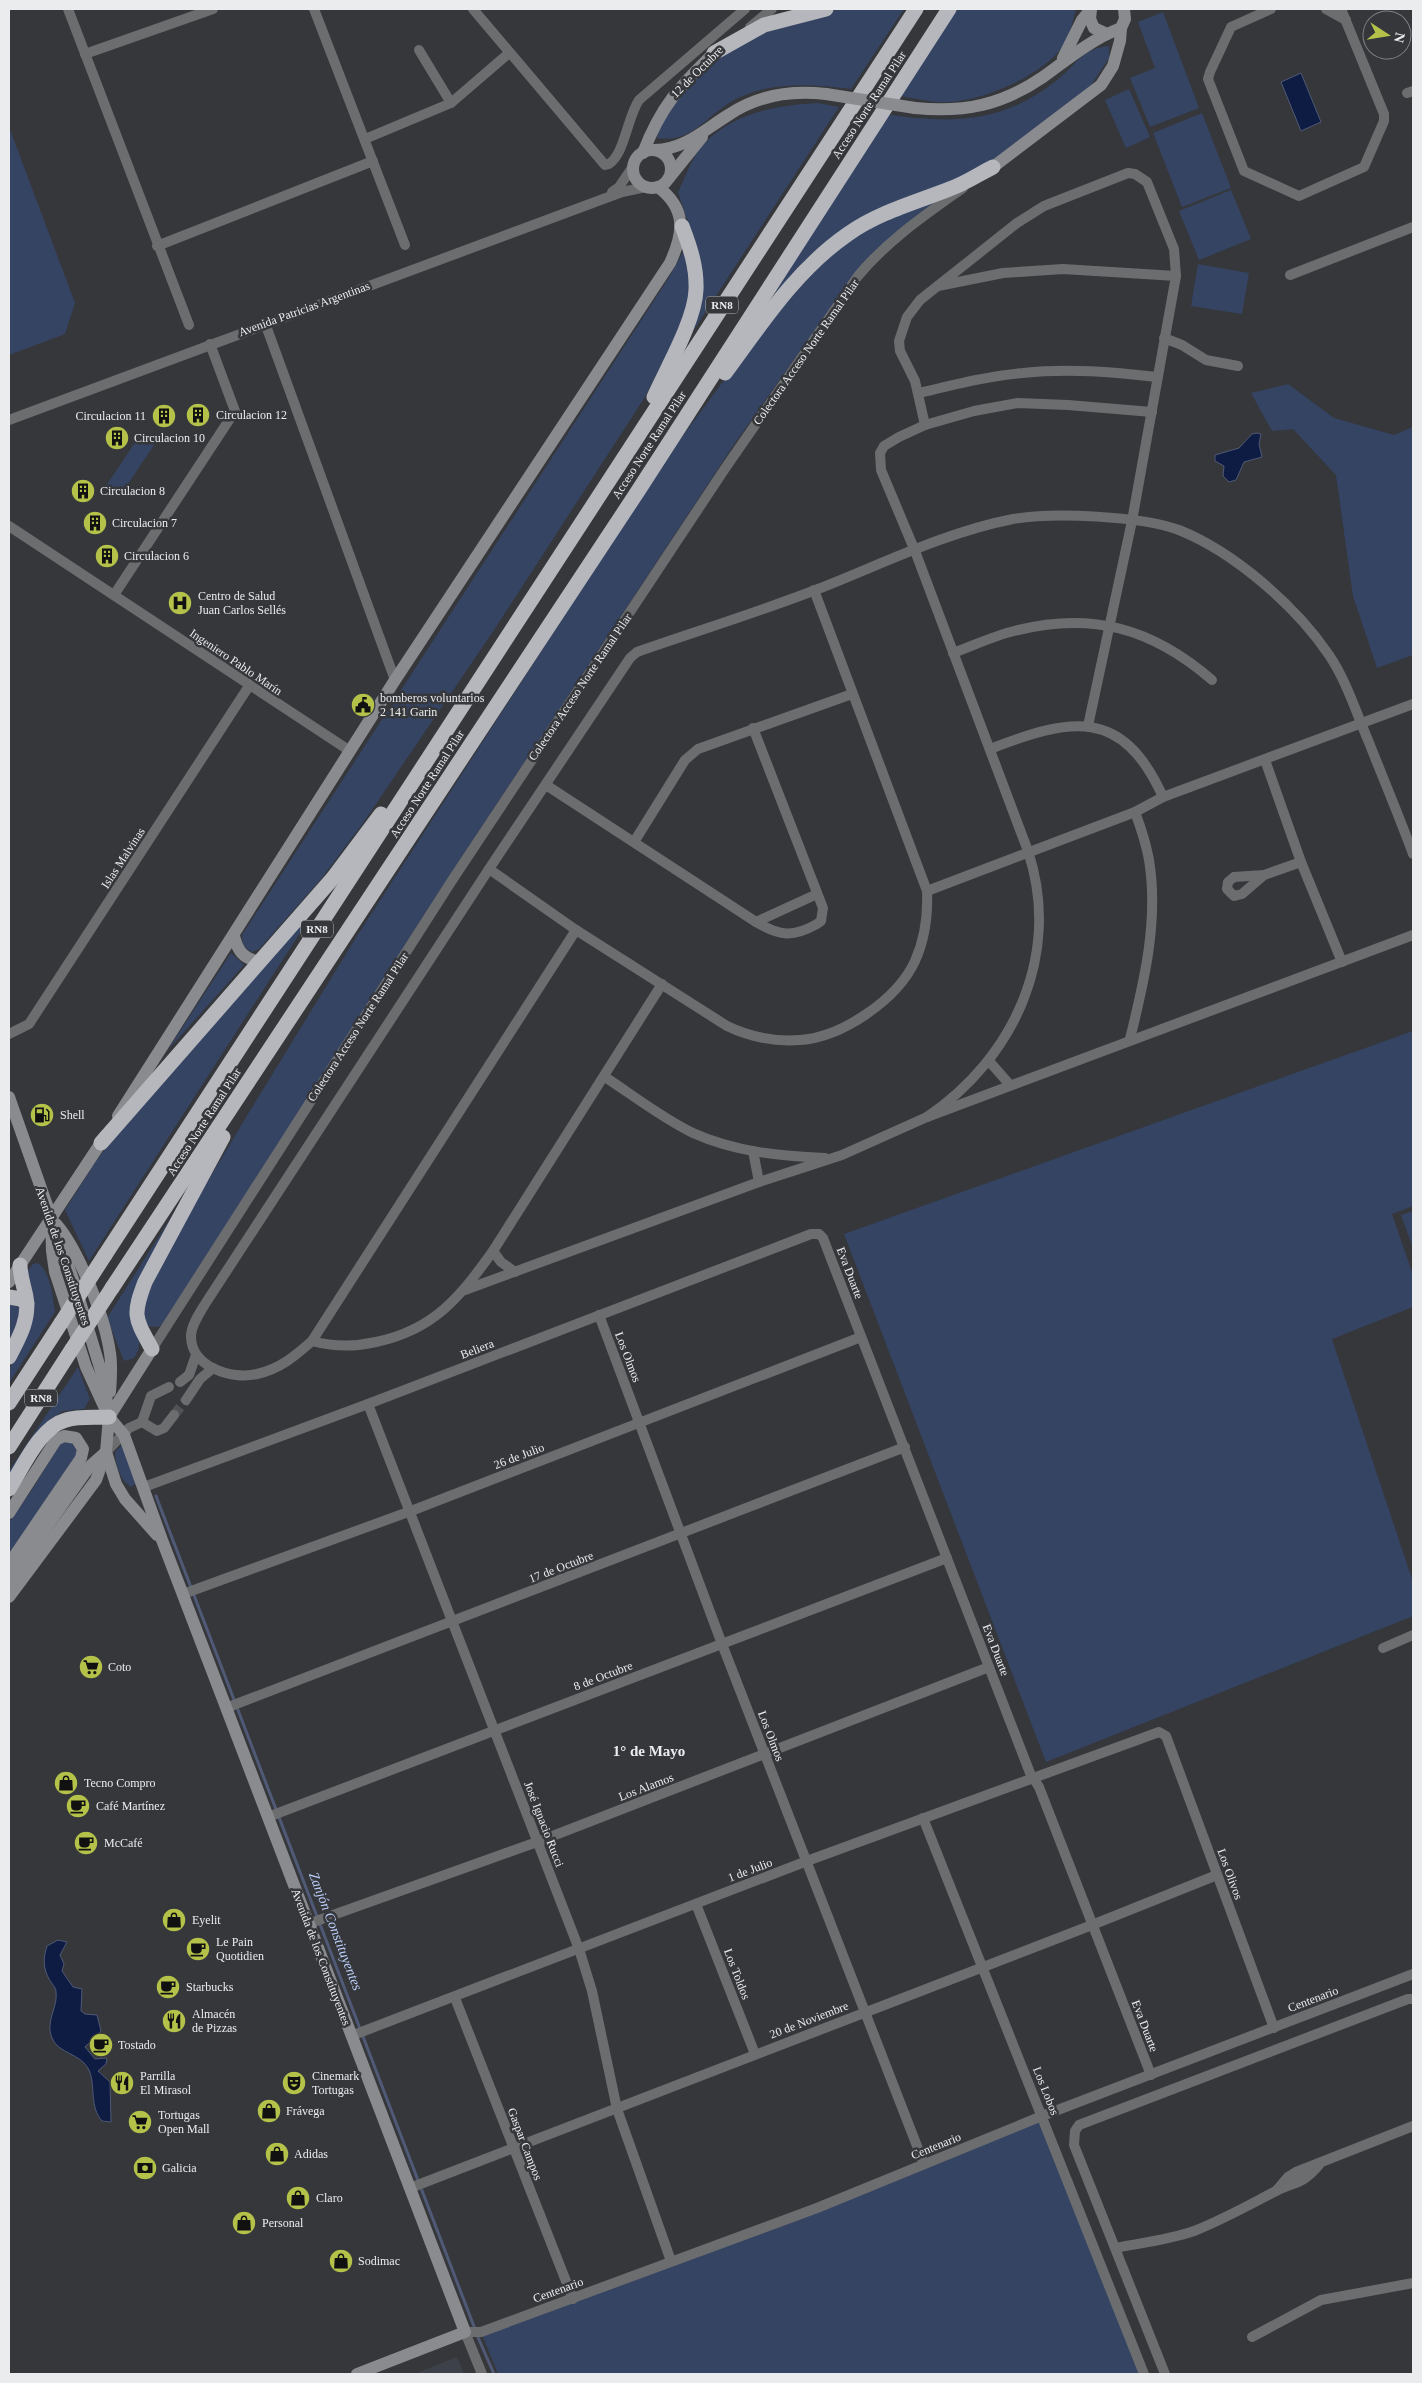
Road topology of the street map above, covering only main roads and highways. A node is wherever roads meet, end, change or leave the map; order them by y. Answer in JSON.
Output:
{"nodes":[{"id":1,"x":826,"y":9,"type":"edge"},
{"id":2,"x":916,"y":9,"type":"edge"},
{"id":3,"x":948,"y":9,"type":"edge"},
{"id":4,"x":714,"y":53,"type":"road end"},
{"id":5,"x":993,"y":167,"type":"road end"},
{"id":6,"x":682,"y":226,"type":"road end"},
{"id":7,"x":633,"y":442,"type":"junction"},
{"id":8,"x":638,"y":491,"type":"junction"},
{"id":9,"x":530,"y":602,"type":"junction"},
{"id":10,"x":271,"y":1047,"type":"junction"},
{"id":11,"x":101,"y":1143,"type":"road end"},
{"id":12,"x":20,"y":1265,"type":"road end"},
{"id":13,"x":9,"y":1297,"type":"edge"},
{"id":14,"x":26,"y":1304,"type":"junction"},
{"id":15,"x":152,"y":1349,"type":"road end"},
{"id":16,"x":9,"y":1357,"type":"edge"},
{"id":17,"x":9,"y":1403,"type":"edge"},
{"id":18,"x":109,"y":1417,"type":"road end"},
{"id":19,"x":9,"y":1447,"type":"edge"},
{"id":20,"x":9,"y":1489,"type":"edge"}],
"edges":[{"from":1,"to":4,"type":"highway"},
{"from":2,"to":7,"type":"highway","name":"Acceso Norte Ramal Pilar","number":"RN8"},
{"from":3,"to":8,"type":"highway","name":"Acceso Norte Ramal Pilar","number":"RN8"},
{"from":5,"to":8,"type":"highway"},
{"from":6,"to":7,"type":"highway"},
{"from":7,"to":9,"type":"highway","name":"Acceso Norte Ramal Pilar","number":"RN8"},
{"from":8,"to":10,"type":"highway","name":"Acceso Norte Ramal Pilar","number":"RN8"},
{"from":9,"to":11,"type":"highway"},
{"from":9,"to":17,"type":"highway","name":"Acceso Norte Ramal Pilar","number":"RN8","bridge":true},
{"from":10,"to":15,"type":"highway"},
{"from":10,"to":19,"type":"highway","name":"Acceso Norte Ramal Pilar","number":"RN8","bridge":true},
{"from":12,"to":14,"type":"highway"},
{"from":13,"to":14,"type":"highway"},
{"from":14,"to":16,"type":"highway"},
{"from":18,"to":20,"type":"highway"}]}
